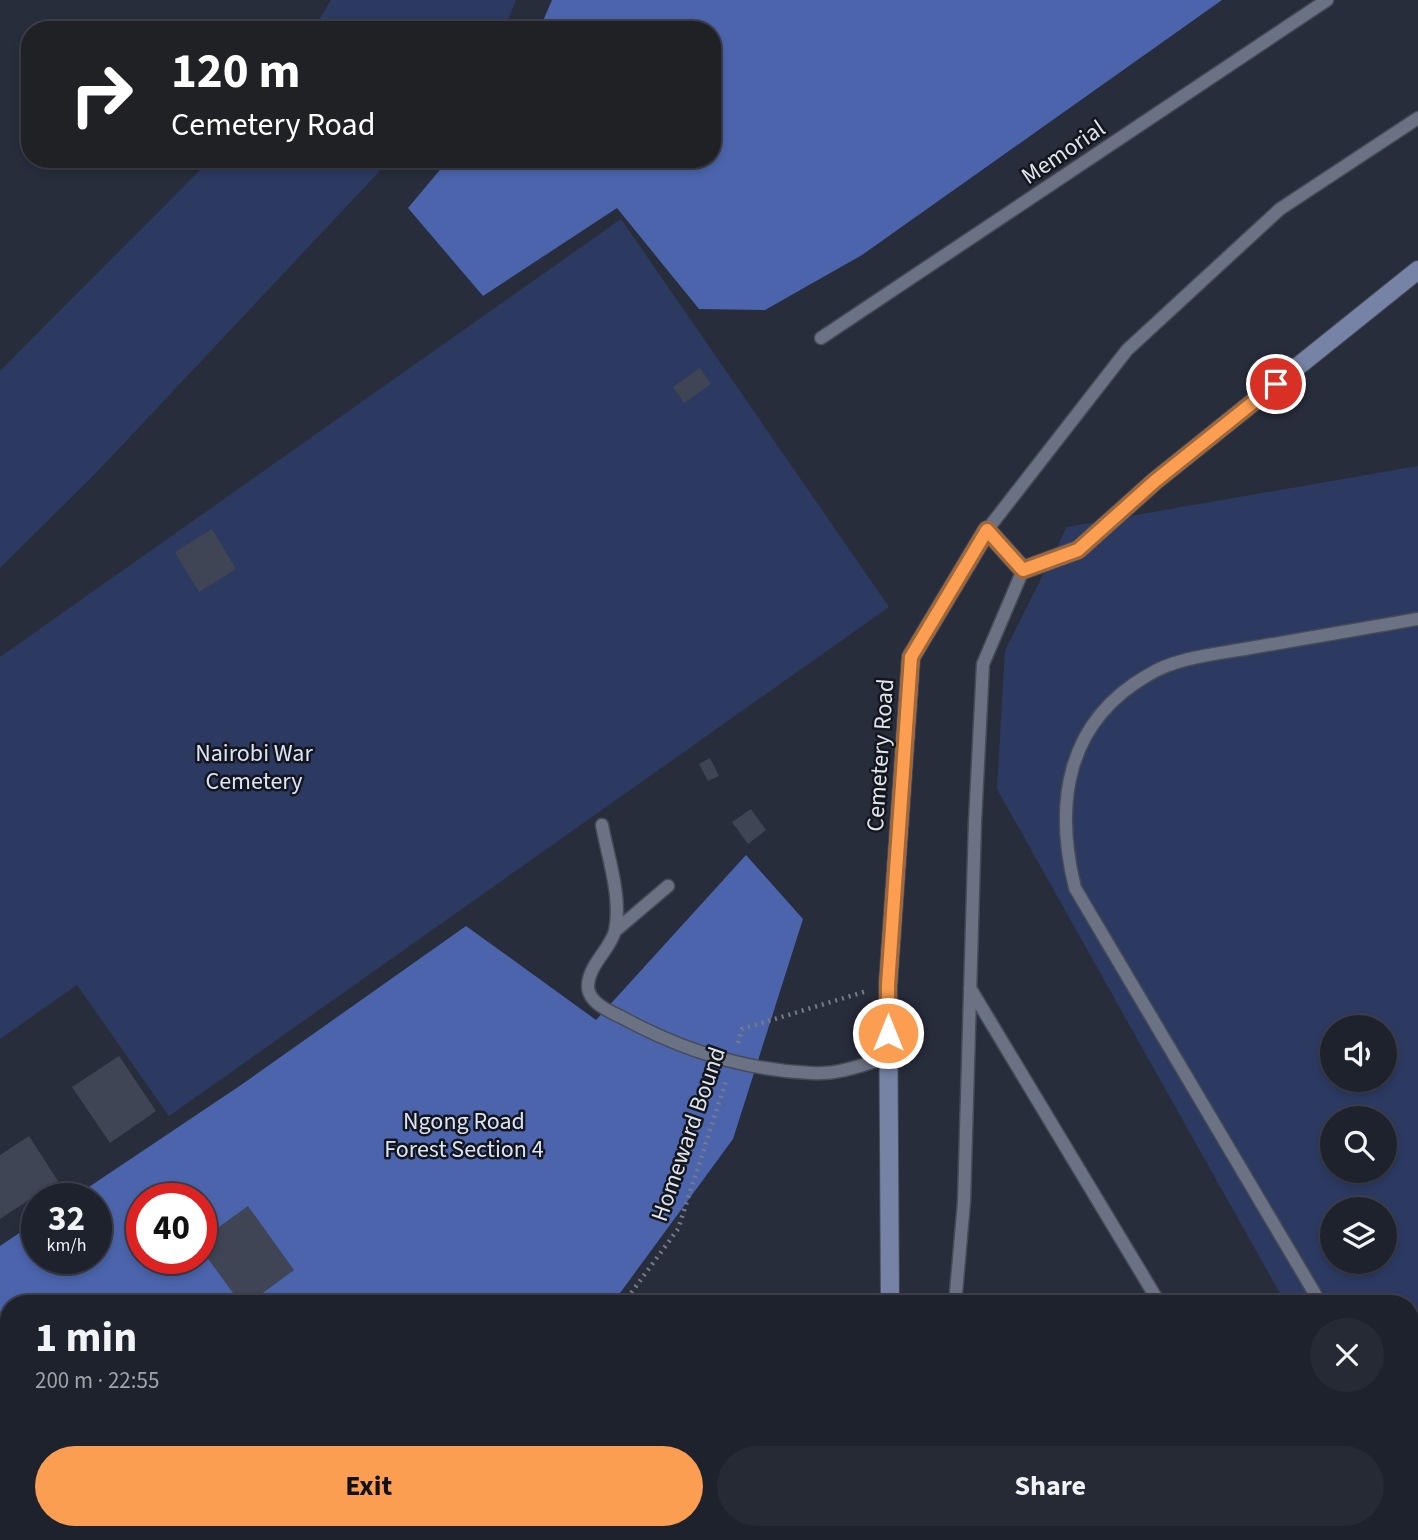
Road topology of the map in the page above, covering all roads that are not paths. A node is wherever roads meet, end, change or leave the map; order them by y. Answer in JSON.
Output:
{"nodes":[{"id":1,"x":1327,"y":0,"type":"edge"},
{"id":2,"x":1418,"y":118,"type":"edge"},
{"id":3,"x":1418,"y":270,"type":"edge"},
{"id":4,"x":821,"y":338,"type":"dead end"},
{"id":5,"x":987,"y":530,"type":"junction"},
{"id":6,"x":1023,"y":570,"type":"junction"},
{"id":7,"x":1418,"y":619,"type":"edge"},
{"id":8,"x":602,"y":825,"type":"dead end"},
{"id":9,"x":668,"y":886,"type":"dead end"},
{"id":10,"x":615,"y":931,"type":"junction"},
{"id":11,"x":970,"y":988,"type":"junction"},
{"id":12,"x":888,"y":1058,"type":"junction"},
{"id":13,"x":890,"y":1295,"type":"edge"},
{"id":14,"x":956,"y":1295,"type":"edge"},
{"id":15,"x":1155,"y":1295,"type":"edge"},
{"id":16,"x":1316,"y":1295,"type":"edge"}],
"edges":[{"from":1,"to":4,"type":"lane","name":"Memorial"},
{"from":2,"to":5,"type":"lane"},
{"from":3,"to":6,"type":"street"},
{"from":5,"to":6,"type":"street"},
{"from":5,"to":12,"type":"street","name":"Cemetery Road"},
{"from":6,"to":11,"type":"lane"},
{"from":7,"to":16,"type":"lane"},
{"from":8,"to":10,"type":"lane"},
{"from":9,"to":10,"type":"lane"},
{"from":10,"to":12,"type":"lane"},
{"from":11,"to":14,"type":"lane"},
{"from":11,"to":15,"type":"lane"},
{"from":12,"to":13,"type":"street","name":"Cemetery Road"}]}
